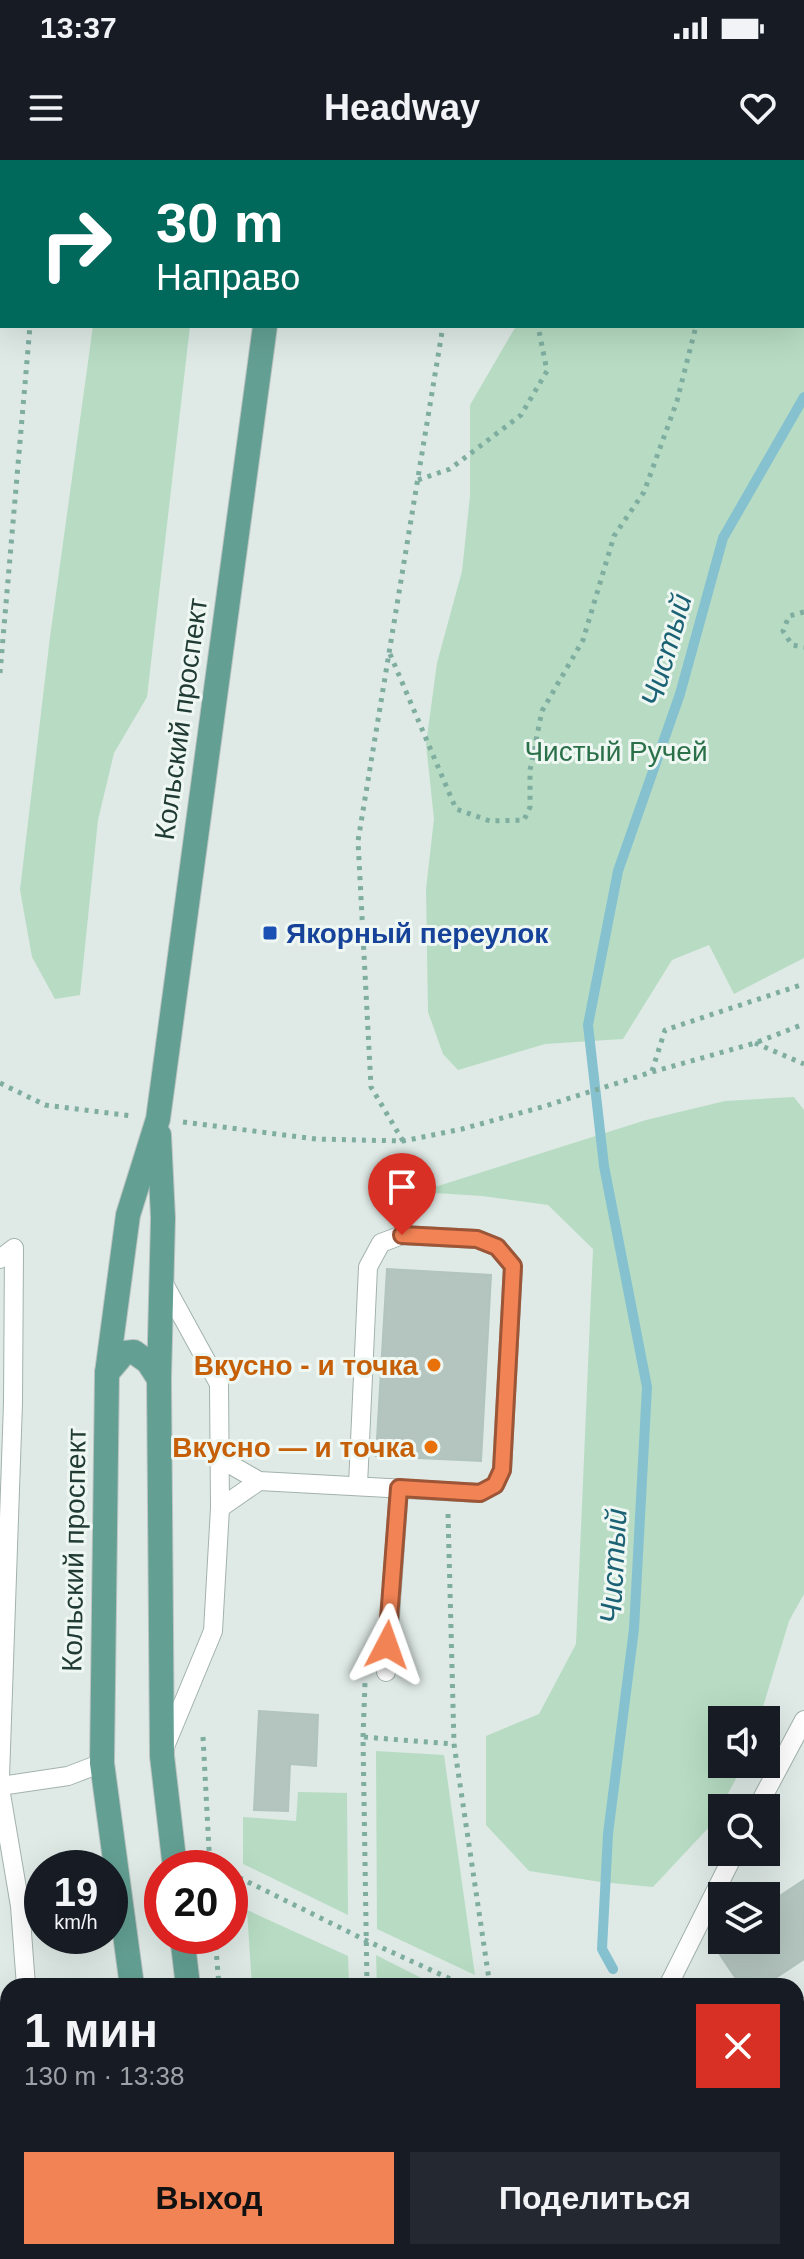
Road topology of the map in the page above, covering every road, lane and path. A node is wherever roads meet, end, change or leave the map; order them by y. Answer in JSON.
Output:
{"nodes":[{"id":1,"x":30,"y":328,"type":"edge"},
{"id":2,"x":265,"y":328,"type":"edge"},
{"id":3,"x":443,"y":328,"type":"edge"},
{"id":4,"x":538,"y":328,"type":"edge"},
{"id":5,"x":695,"y":328,"type":"edge"},
{"id":6,"x":418,"y":480,"type":"junction"},
{"id":7,"x":804,"y":612,"type":"edge"},
{"id":8,"x":804,"y":647,"type":"edge"},
{"id":9,"x":389,"y":652,"type":"junction"},
{"id":10,"x":0,"y":673,"type":"edge"},
{"id":11,"x":804,"y":984,"type":"edge"},
{"id":12,"x":804,"y":1024,"type":"edge"},
{"id":13,"x":755,"y":1043,"type":"junction"},
{"id":14,"x":804,"y":1064,"type":"edge"},
{"id":15,"x":652,"y":1072,"type":"junction"},
{"id":16,"x":158,"y":1119,"type":"junction"},
{"id":17,"x":316,"y":1139,"type":"dead end"},
{"id":18,"x":403,"y":1141,"type":"junction"},
{"id":19,"x":0,"y":1259,"type":"edge"},
{"id":20,"x":162,"y":1280,"type":"junction"},
{"id":21,"x":107,"y":1373,"type":"junction"},
{"id":22,"x":159,"y":1379,"type":"junction"},
{"id":23,"x":219,"y":1458,"type":"junction"},
{"id":24,"x":259,"y":1481,"type":"junction"},
{"id":25,"x":358,"y":1485,"type":"junction"},
{"id":26,"x":399,"y":1488,"type":"junction"},
{"id":27,"x":447,"y":1491,"type":"junction"},
{"id":28,"x":220,"y":1508,"type":"junction"},
{"id":29,"x":365,"y":1670,"type":"dead end"},
{"id":30,"x":386,"y":1672,"type":"dead end"},
{"id":31,"x":804,"y":1720,"type":"edge"},
{"id":32,"x":203,"y":1737,"type":"dead end"},
{"id":33,"x":363,"y":1737,"type":"junction"},
{"id":34,"x":454,"y":1744,"type":"junction"},
{"id":35,"x":162,"y":1756,"type":"junction"},
{"id":36,"x":102,"y":1763,"type":"junction"},
{"id":37,"x":0,"y":1777,"type":"edge"},
{"id":38,"x":0,"y":1787,"type":"edge"},
{"id":39,"x":764,"y":1794,"type":"edge"},
{"id":40,"x":173,"y":1850,"type":"edge"},
{"id":41,"x":209,"y":1850,"type":"edge"},
{"id":42,"x":728,"y":1866,"type":"edge"},
{"id":43,"x":248,"y":1882,"type":"edge"},
{"id":44,"x":365,"y":1940,"type":"junction"},
{"id":45,"x":184,"y":1954,"type":"edge"},
{"id":46,"x":216,"y":1954,"type":"edge"},
{"id":47,"x":25,"y":1978,"type":"edge"},
{"id":48,"x":131,"y":1978,"type":"edge"},
{"id":49,"x":187,"y":1978,"type":"edge"},
{"id":50,"x":218,"y":1978,"type":"edge"},
{"id":51,"x":367,"y":1978,"type":"edge"},
{"id":52,"x":448,"y":1978,"type":"edge"},
{"id":53,"x":489,"y":1978,"type":"edge"},
{"id":54,"x":672,"y":1978,"type":"edge"}],
"edges":[{"from":1,"to":10,"type":"path"},
{"from":2,"to":16,"type":"main road","name":"Кольский проспект"},
{"from":3,"to":6,"type":"path"},
{"from":4,"to":6,"type":"path"},
{"from":5,"to":9,"type":"path"},
{"from":6,"to":9,"type":"path"},
{"from":7,"to":8,"type":"path"},
{"from":9,"to":18,"type":"path"},
{"from":11,"to":15,"type":"path"},
{"from":12,"to":13,"type":"path"},
{"from":13,"to":14,"type":"path"},
{"from":13,"to":15,"type":"path"},
{"from":15,"to":18,"type":"path"},
{"from":16,"to":20,"type":"main road","name":"Кольский проспект"},
{"from":16,"to":21,"type":"main road","name":"Кольский проспект"},
{"from":17,"to":18,"type":"path"},
{"from":19,"to":37,"type":"lane"},
{"from":20,"to":22,"type":"main road","name":"Кольский проспект"},
{"from":20,"to":23,"type":"lane"},
{"from":21,"to":22,"type":"main road"},
{"from":21,"to":36,"type":"main road","name":"Кольский проспект"},
{"from":22,"to":35,"type":"main road","name":"Кольский проспект"},
{"from":23,"to":24,"type":"lane"},
{"from":23,"to":28,"type":"lane"},
{"from":24,"to":25,"type":"lane"},
{"from":24,"to":28,"type":"lane"},
{"from":25,"to":26,"type":"lane"},
{"from":25,"to":27,"type":"lane"},
{"from":26,"to":27,"type":"lane"},
{"from":26,"to":30,"type":"lane"},
{"from":27,"to":34,"type":"path"},
{"from":28,"to":35,"type":"lane"},
{"from":29,"to":33,"type":"path"},
{"from":31,"to":39,"type":"lane"},
{"from":32,"to":41,"type":"path"},
{"from":33,"to":34,"type":"path"},
{"from":33,"to":44,"type":"path"},
{"from":34,"to":53,"type":"path"},
{"from":35,"to":40,"type":"main road","name":"Кольский проспект"},
{"from":36,"to":38,"type":"lane"},
{"from":36,"to":48,"type":"main road","name":"Кольский проспект"},
{"from":38,"to":47,"type":"lane"},
{"from":42,"to":54,"type":"lane"},
{"from":43,"to":44,"type":"path"},
{"from":44,"to":51,"type":"path"},
{"from":44,"to":52,"type":"path"},
{"from":45,"to":49,"type":"main road"},
{"from":46,"to":50,"type":"path"}]}
